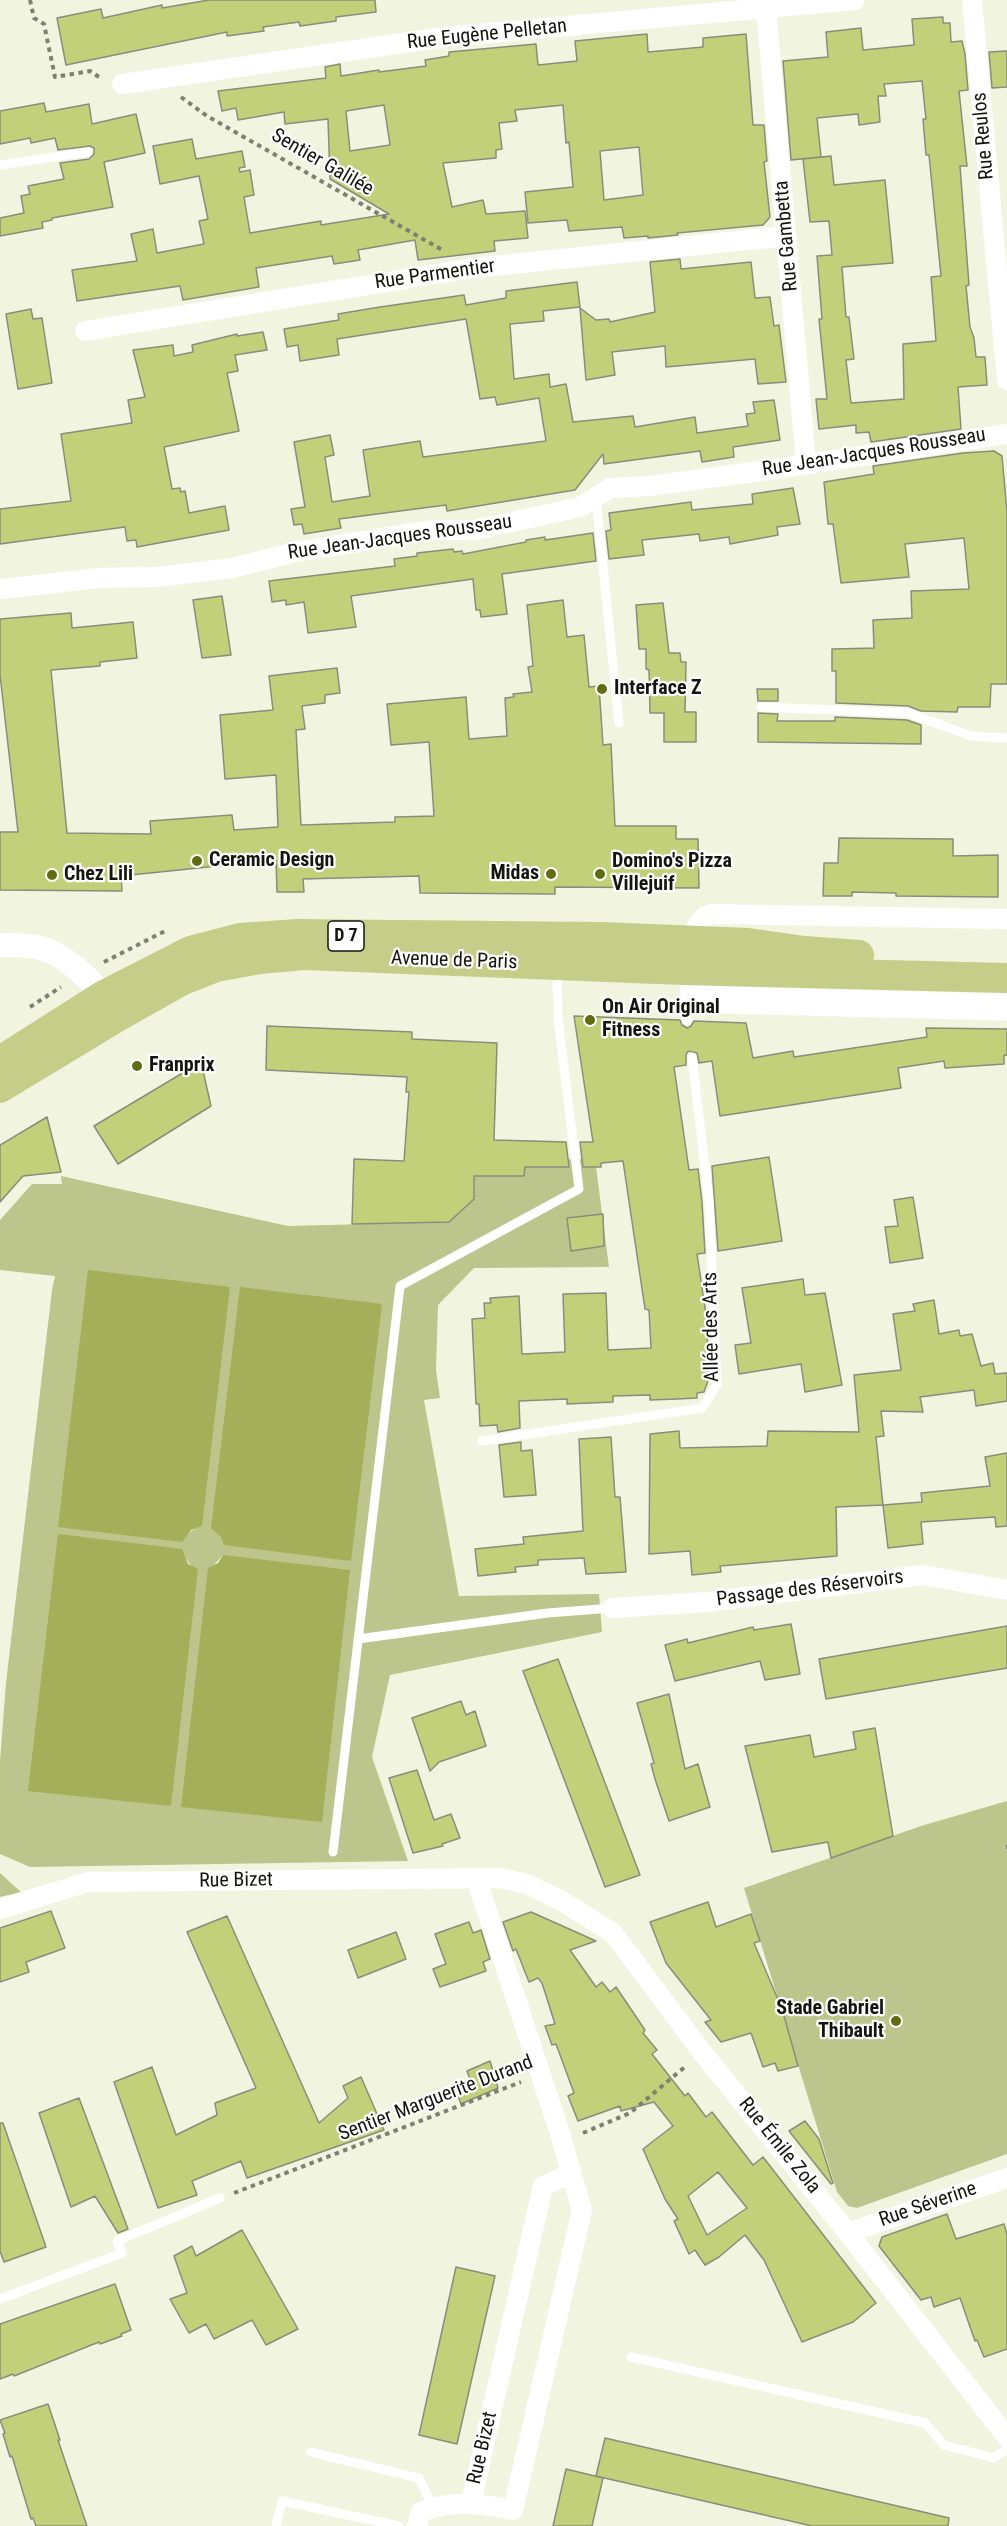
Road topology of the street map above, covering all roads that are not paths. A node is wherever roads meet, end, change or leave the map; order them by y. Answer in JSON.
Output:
{"nodes":[{"id":1,"x":855,"y":0,"type":"edge"},
{"id":2,"x":972,"y":0,"type":"edge"},
{"id":3,"x":766,"y":8,"type":"junction"},
{"id":4,"x":122,"y":84,"type":"road end"},
{"id":5,"x":88,"y":152,"type":"dead end"},
{"id":6,"x":0,"y":165,"type":"edge"},
{"id":7,"x":787,"y":236,"type":"junction"},
{"id":8,"x":85,"y":331,"type":"dead end"},
{"id":9,"x":1007,"y":380,"type":"edge"},
{"id":10,"x":1007,"y":434,"type":"edge"},
{"id":11,"x":806,"y":463,"type":"junction"},
{"id":12,"x":596,"y":498,"type":"junction"},
{"id":13,"x":0,"y":589,"type":"edge"},
{"id":14,"x":760,"y":707,"type":"dead end"},
{"id":15,"x":619,"y":723,"type":"dead end"},
{"id":16,"x":1007,"y":738,"type":"edge"},
{"id":17,"x":1007,"y":919,"type":"edge"},
{"id":18,"x":690,"y":941,"type":"junction"},
{"id":19,"x":0,"y":945,"type":"edge"},
{"id":20,"x":1007,"y":959,"type":"edge"},
{"id":21,"x":558,"y":964,"type":"junction"},
{"id":22,"x":683,"y":970,"type":"junction"},
{"id":23,"x":1007,"y":978,"type":"edge"},
{"id":24,"x":112,"y":1005,"type":"junction"},
{"id":25,"x":1007,"y":1007,"type":"edge"},
{"id":26,"x":687,"y":1021,"type":"dead end"},
{"id":27,"x":692,"y":1057,"type":"dead end"},
{"id":28,"x":0,"y":1061,"type":"edge"},
{"id":29,"x":0,"y":1088,"type":"edge"},
{"id":30,"x":482,"y":1441,"type":"dead end"},
{"id":31,"x":1007,"y":1590,"type":"edge"},
{"id":32,"x":612,"y":1608,"type":"joint"},
{"id":33,"x":358,"y":1639,"type":"junction"},
{"id":34,"x":333,"y":1852,"type":"dead end"},
{"id":35,"x":476,"y":1878,"type":"junction"},
{"id":36,"x":527,"y":1884,"type":"joint"},
{"id":37,"x":0,"y":1909,"type":"edge"},
{"id":38,"x":572,"y":2173,"type":"junction"},
{"id":39,"x":1007,"y":2178,"type":"edge"},
{"id":40,"x":220,"y":2198,"type":"road end"},
{"id":41,"x":848,"y":2232,"type":"junction"},
{"id":42,"x":0,"y":2300,"type":"edge"},
{"id":43,"x":631,"y":2357,"type":"dead end"},
{"id":44,"x":1007,"y":2437,"type":"edge"},
{"id":45,"x":1007,"y":2449,"type":"edge"},
{"id":46,"x":311,"y":2452,"type":"dead end"},
{"id":47,"x":471,"y":2502,"type":"junction"},
{"id":48,"x":433,"y":2507,"type":"junction"},
{"id":49,"x":276,"y":2526,"type":"edge"},
{"id":50,"x":399,"y":2526,"type":"edge"},
{"id":51,"x":417,"y":2526,"type":"edge"}],
"edges":[{"from":1,"to":3,"type":"street","name":"Rue Eugène Pelletan"},
{"from":2,"to":9,"type":"street","name":"Rue Reulos"},
{"from":3,"to":4,"type":"street","name":"Rue Eugène Pelletan"},
{"from":3,"to":7,"type":"street","name":"Rue Gambetta"},
{"from":5,"to":6,"type":"lane"},
{"from":7,"to":8,"type":"street","name":"Rue Parmentier"},
{"from":7,"to":11,"type":"street","name":"Rue Gambetta"},
{"from":10,"to":11,"type":"street","name":"Rue Jean-Jacques Rousseau"},
{"from":11,"to":12,"type":"street","name":"Rue Jean-Jacques Rousseau"},
{"from":12,"to":13,"type":"street","name":"Rue Jean-Jacques Rousseau"},
{"from":12,"to":15,"type":"lane"},
{"from":14,"to":16,"type":"lane"},
{"from":17,"to":18,"type":"street"},
{"from":18,"to":20,"type":"main road","name":"Avenue de Paris","number":"D 7"},
{"from":18,"to":22,"type":"main road"},
{"from":18,"to":24,"type":"main road","name":"Avenue de Paris","number":"D 7"},
{"from":19,"to":24,"type":"street"},
{"from":21,"to":22,"type":"main road","name":"Avenue de Paris","number":"D 7"},
{"from":21,"to":24,"type":"main road","name":"Avenue de Paris","number":"D 7"},
{"from":21,"to":33,"type":"lane"},
{"from":22,"to":23,"type":"main road","name":"Avenue de Paris","number":"D 7"},
{"from":22,"to":25,"type":"main road"},
{"from":22,"to":26,"type":"lane"},
{"from":24,"to":28,"type":"main road","number":"D 7"},
{"from":24,"to":29,"type":"main road","number":"D 7"},
{"from":27,"to":30,"type":"lane","name":"Allée des Arts"},
{"from":31,"to":32,"type":"street","name":"Passage des Réservoirs"},
{"from":32,"to":33,"type":"lane"},
{"from":33,"to":34,"type":"lane"},
{"from":35,"to":36,"type":"street","name":"Rue Bizet"},
{"from":35,"to":37,"type":"street","name":"Rue Bizet"},
{"from":35,"to":38,"type":"street","name":"Rue Bizet"},
{"from":36,"to":41,"type":"street","name":"Rue Émile Zola"},
{"from":38,"to":47,"type":"street","name":"Rue Bizet"},
{"from":38,"to":47,"type":"street","name":"Rue Bizet"},
{"from":39,"to":41,"type":"street","name":"Rue Séverine"},
{"from":40,"to":42,"type":"lane"},
{"from":41,"to":44,"type":"street","name":"Rue Émile Zola"},
{"from":43,"to":45,"type":"lane"},
{"from":46,"to":48,"type":"lane"},
{"from":47,"to":48,"type":"street"},
{"from":48,"to":51,"type":"street"},
{"from":49,"to":50,"type":"lane"}]}
